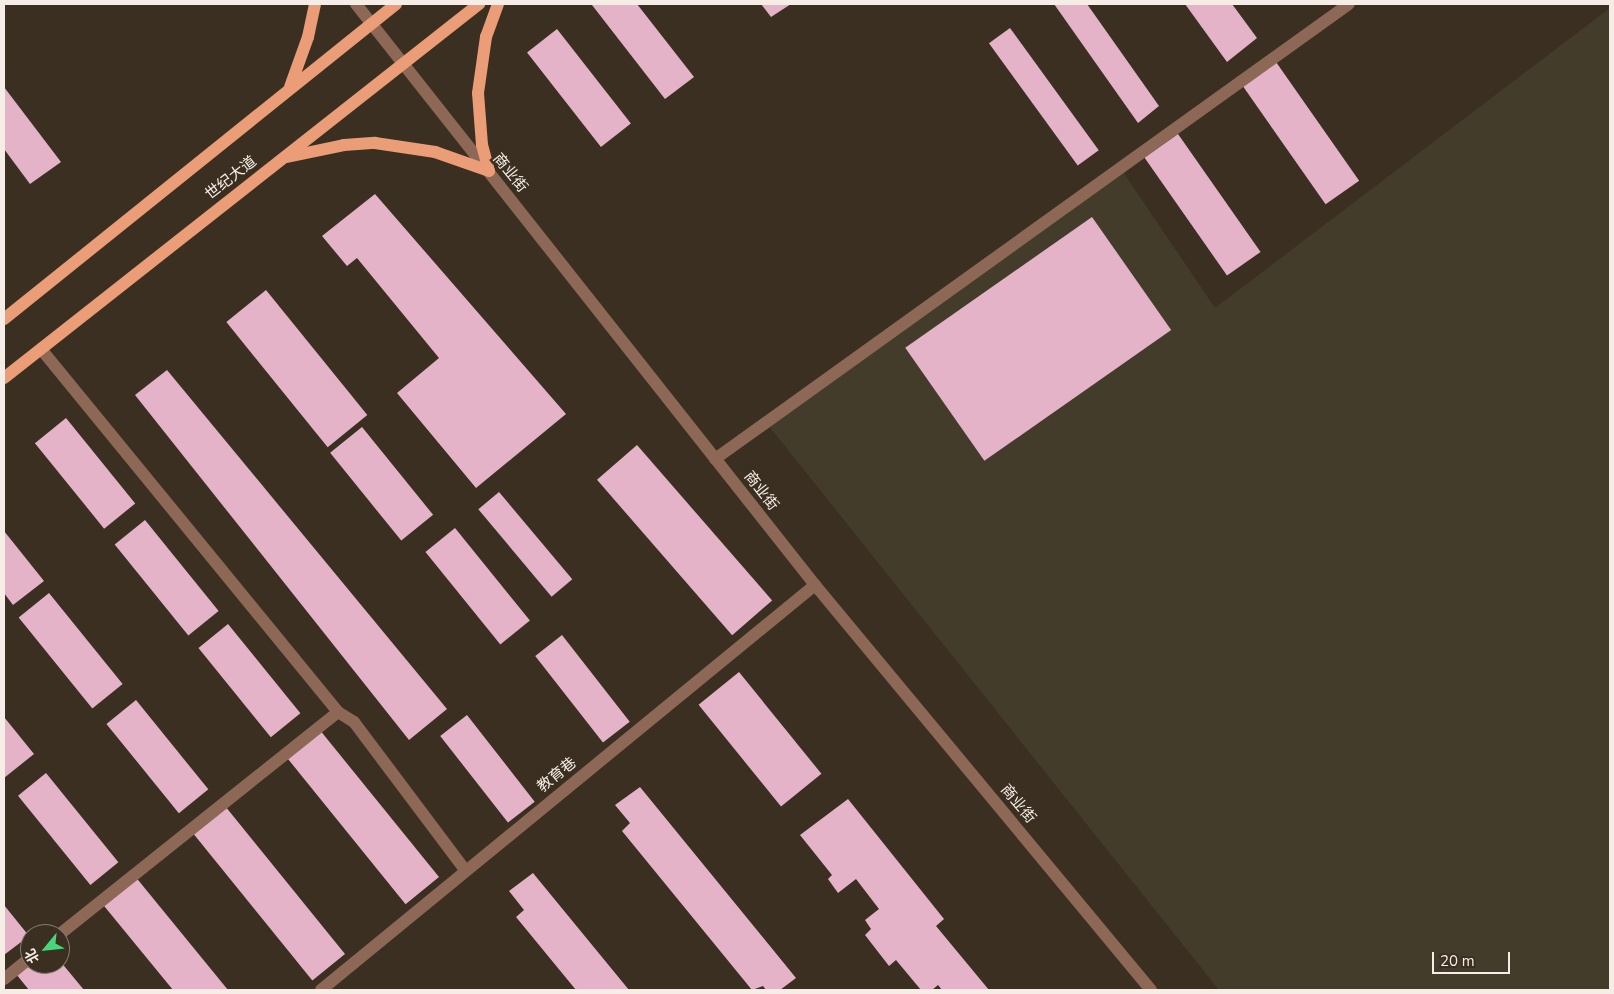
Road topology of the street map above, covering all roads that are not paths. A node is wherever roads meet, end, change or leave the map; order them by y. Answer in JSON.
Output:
{"nodes":[{"id":1,"x":314,"y":4,"type":"edge"},
{"id":2,"x":356,"y":4,"type":"edge"},
{"id":3,"x":396,"y":4,"type":"edge"},
{"id":4,"x":479,"y":4,"type":"edge"},
{"id":5,"x":498,"y":4,"type":"edge"},
{"id":6,"x":1349,"y":4,"type":"edge"},
{"id":7,"x":371,"y":22,"type":"junction"},
{"id":8,"x":290,"y":89,"type":"junction"},
{"id":9,"x":282,"y":158,"type":"junction"},
{"id":10,"x":489,"y":171,"type":"junction"},
{"id":11,"x":4,"y":319,"type":"edge"},
{"id":12,"x":41,"y":349,"type":"junction"},
{"id":13,"x":4,"y":378,"type":"edge"},
{"id":14,"x":715,"y":459,"type":"junction"},
{"id":15,"x":815,"y":585,"type":"junction"},
{"id":16,"x":338,"y":712,"type":"junction"},
{"id":17,"x":466,"y":871,"type":"junction"},
{"id":18,"x":70,"y":926,"type":"edge"},
{"id":19,"x":20,"y":966,"type":"edge"},
{"id":20,"x":4,"y":979,"type":"edge"},
{"id":21,"x":321,"y":990,"type":"edge"},
{"id":22,"x":1151,"y":990,"type":"edge"}],
"edges":[{"from":1,"to":8,"type":"main road"},
{"from":2,"to":7,"type":"street","name":"商业街"},
{"from":3,"to":7,"type":"main road"},
{"from":4,"to":9,"type":"main road","name":"世纪大道"},
{"from":5,"to":10,"type":"main road"},
{"from":6,"to":14,"type":"street"},
{"from":7,"to":8,"type":"main road"},
{"from":7,"to":10,"type":"street","name":"商业街"},
{"from":8,"to":11,"type":"main road"},
{"from":9,"to":10,"type":"main road"},
{"from":9,"to":12,"type":"main road","name":"世纪大道"},
{"from":10,"to":14,"type":"street","name":"商业街"},
{"from":12,"to":13,"type":"main road","name":"世纪大道"},
{"from":12,"to":16,"type":"street"},
{"from":14,"to":15,"type":"street","name":"商业街"},
{"from":15,"to":17,"type":"street","name":"教育巷"},
{"from":15,"to":22,"type":"street","name":"商业街"},
{"from":16,"to":17,"type":"street"},
{"from":16,"to":18,"type":"street"},
{"from":17,"to":21,"type":"street","name":"教育巷"},
{"from":19,"to":20,"type":"street"}]}
